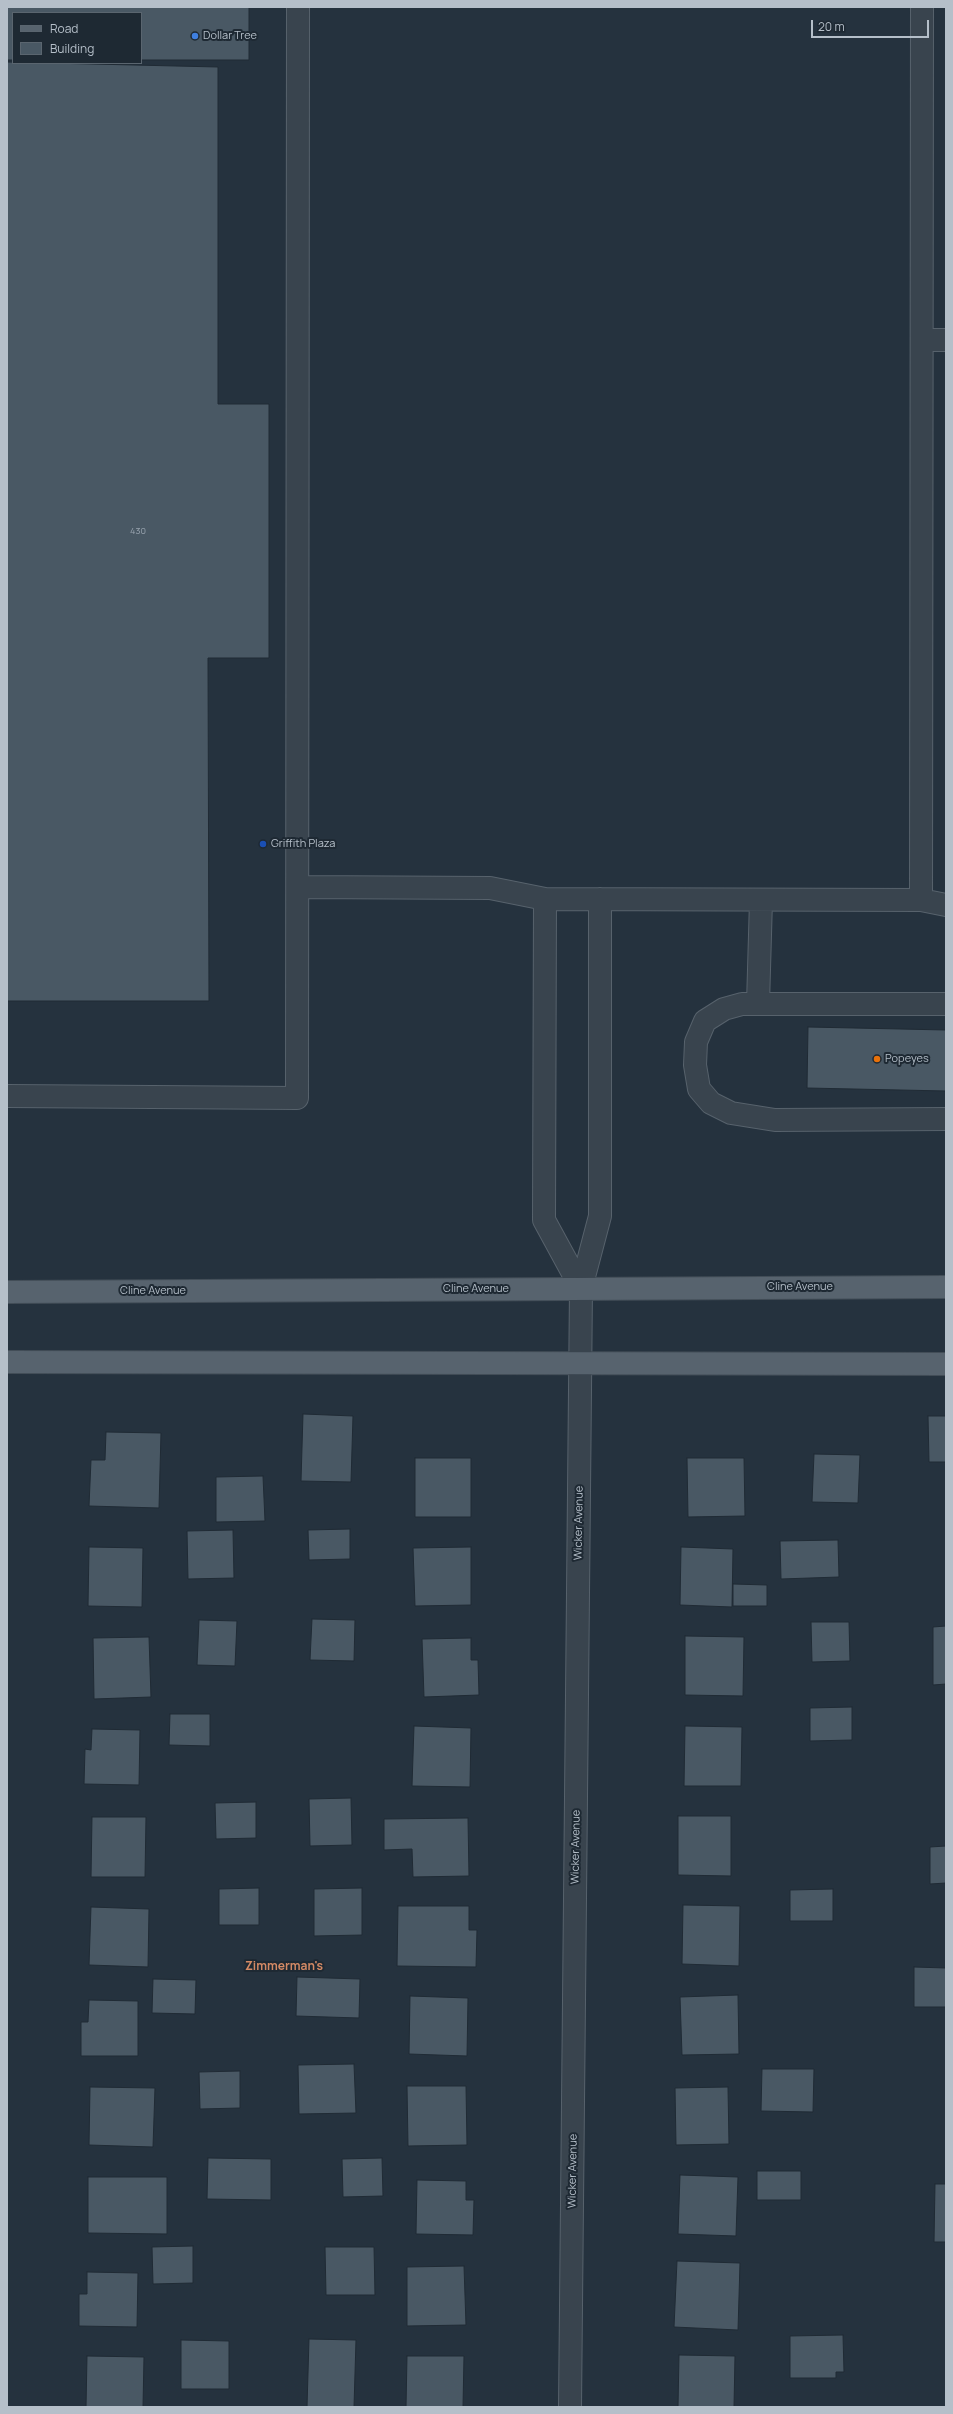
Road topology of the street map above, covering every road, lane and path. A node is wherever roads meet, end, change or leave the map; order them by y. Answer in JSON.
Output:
{"nodes":[{"id":1,"x":298,"y":7,"type":"edge"},
{"id":2,"x":922,"y":7,"type":"edge"},
{"id":3,"x":922,"y":340,"type":"junction"},
{"id":4,"x":946,"y":340,"type":"edge"},
{"id":5,"x":298,"y":887,"type":"junction"},
{"id":6,"x":545,"y":899,"type":"junction"},
{"id":7,"x":600,"y":899,"type":"junction"},
{"id":8,"x":761,"y":900,"type":"junction"},
{"id":9,"x":921,"y":900,"type":"junction"},
{"id":10,"x":946,"y":905,"type":"edge"},
{"id":11,"x":758,"y":1004,"type":"junction"},
{"id":12,"x":946,"y":1004,"type":"edge"},
{"id":13,"x":7,"y":1096,"type":"edge"},
{"id":14,"x":946,"y":1119,"type":"edge"},
{"id":15,"x":946,"y":1287,"type":"edge"},
{"id":16,"x":581,"y":1288,"type":"junction"},
{"id":17,"x":7,"y":1292,"type":"edge"},
{"id":18,"x":7,"y":1362,"type":"edge"},
{"id":19,"x":580,"y":1363,"type":"junction"},
{"id":20,"x":946,"y":1364,"type":"edge"},
{"id":21,"x":570,"y":2407,"type":"edge"}],
"edges":[{"from":1,"to":5,"type":"street"},
{"from":2,"to":3,"type":"street"},
{"from":3,"to":4,"type":"street"},
{"from":3,"to":9,"type":"street"},
{"from":5,"to":6,"type":"street"},
{"from":5,"to":13,"type":"street"},
{"from":6,"to":7,"type":"street"},
{"from":6,"to":16,"type":"street"},
{"from":7,"to":8,"type":"street"},
{"from":7,"to":16,"type":"street","name":"Wicker Avenue"},
{"from":8,"to":9,"type":"street"},
{"from":8,"to":11,"type":"street"},
{"from":9,"to":10,"type":"street"},
{"from":11,"to":12,"type":"street"},
{"from":11,"to":14,"type":"street"},
{"from":15,"to":16,"type":"main road","name":"Cline Avenue"},
{"from":16,"to":17,"type":"main road","name":"Cline Avenue"},
{"from":16,"to":19,"type":"street","name":"Wicker Avenue"},
{"from":18,"to":19,"type":"main road"},
{"from":19,"to":20,"type":"main road"},
{"from":19,"to":21,"type":"street","name":"Wicker Avenue"}]}
